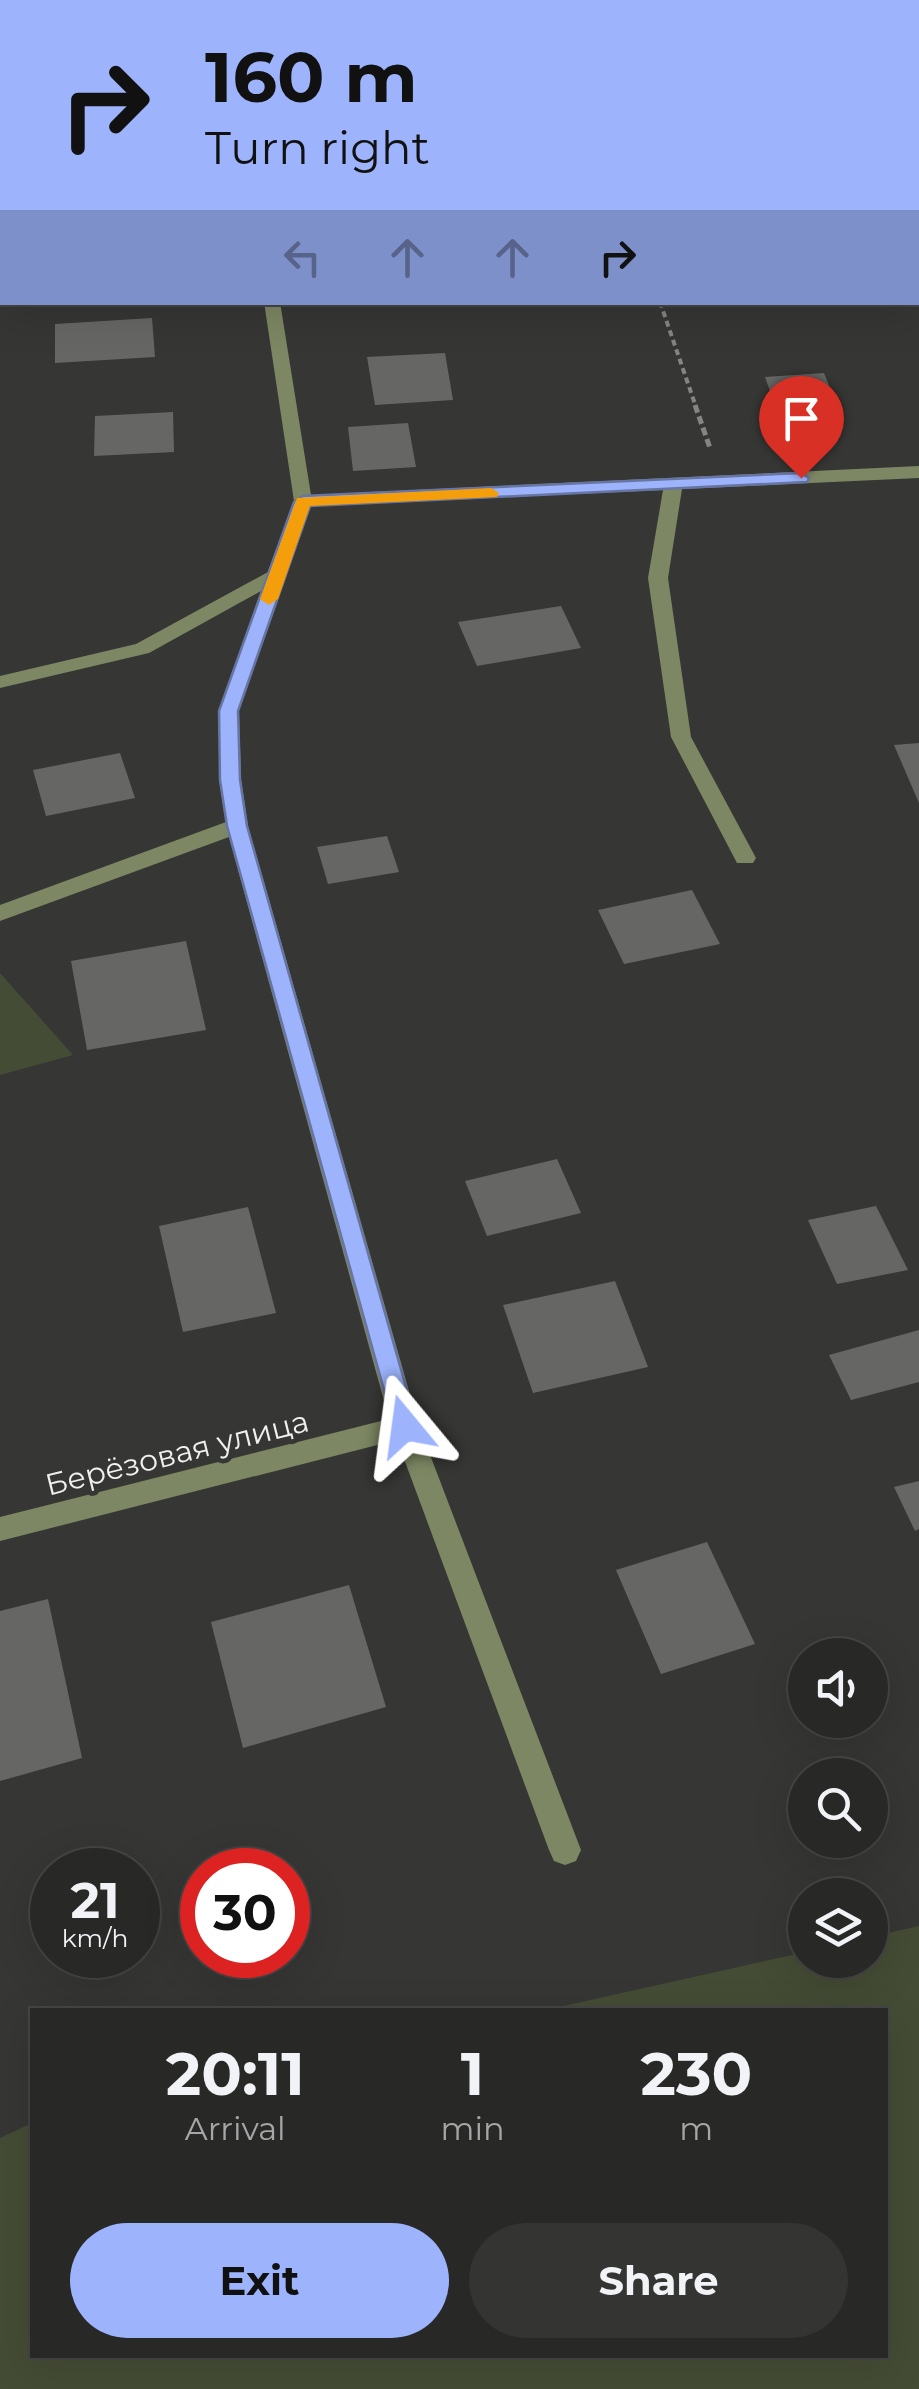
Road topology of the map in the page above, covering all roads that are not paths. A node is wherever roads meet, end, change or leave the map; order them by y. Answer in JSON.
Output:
{"nodes":[{"id":1,"x":272,"y":305,"type":"edge"},
{"id":2,"x":919,"y":472,"type":"edge"},
{"id":3,"x":673,"y":485,"type":"junction"},
{"id":4,"x":303,"y":502,"type":"junction"},
{"id":5,"x":278,"y":575,"type":"junction"},
{"id":6,"x":0,"y":682,"type":"edge"},
{"id":7,"x":237,"y":826,"type":"junction"},
{"id":8,"x":745,"y":858,"type":"dead end"},
{"id":9,"x":0,"y":913,"type":"edge"},
{"id":10,"x":405,"y":1426,"type":"junction"},
{"id":11,"x":0,"y":1529,"type":"edge"},
{"id":12,"x":565,"y":1850,"type":"dead end"}],
"edges":[{"from":1,"to":4,"type":"street"},
{"from":2,"to":3,"type":"street"},
{"from":3,"to":4,"type":"street"},
{"from":3,"to":8,"type":"street"},
{"from":4,"to":5,"type":"street"},
{"from":5,"to":6,"type":"street"},
{"from":5,"to":7,"type":"street"},
{"from":7,"to":9,"type":"street"},
{"from":7,"to":10,"type":"street"},
{"from":10,"to":11,"type":"street","name":"Берёзовая улица"},
{"from":10,"to":12,"type":"street"}]}
